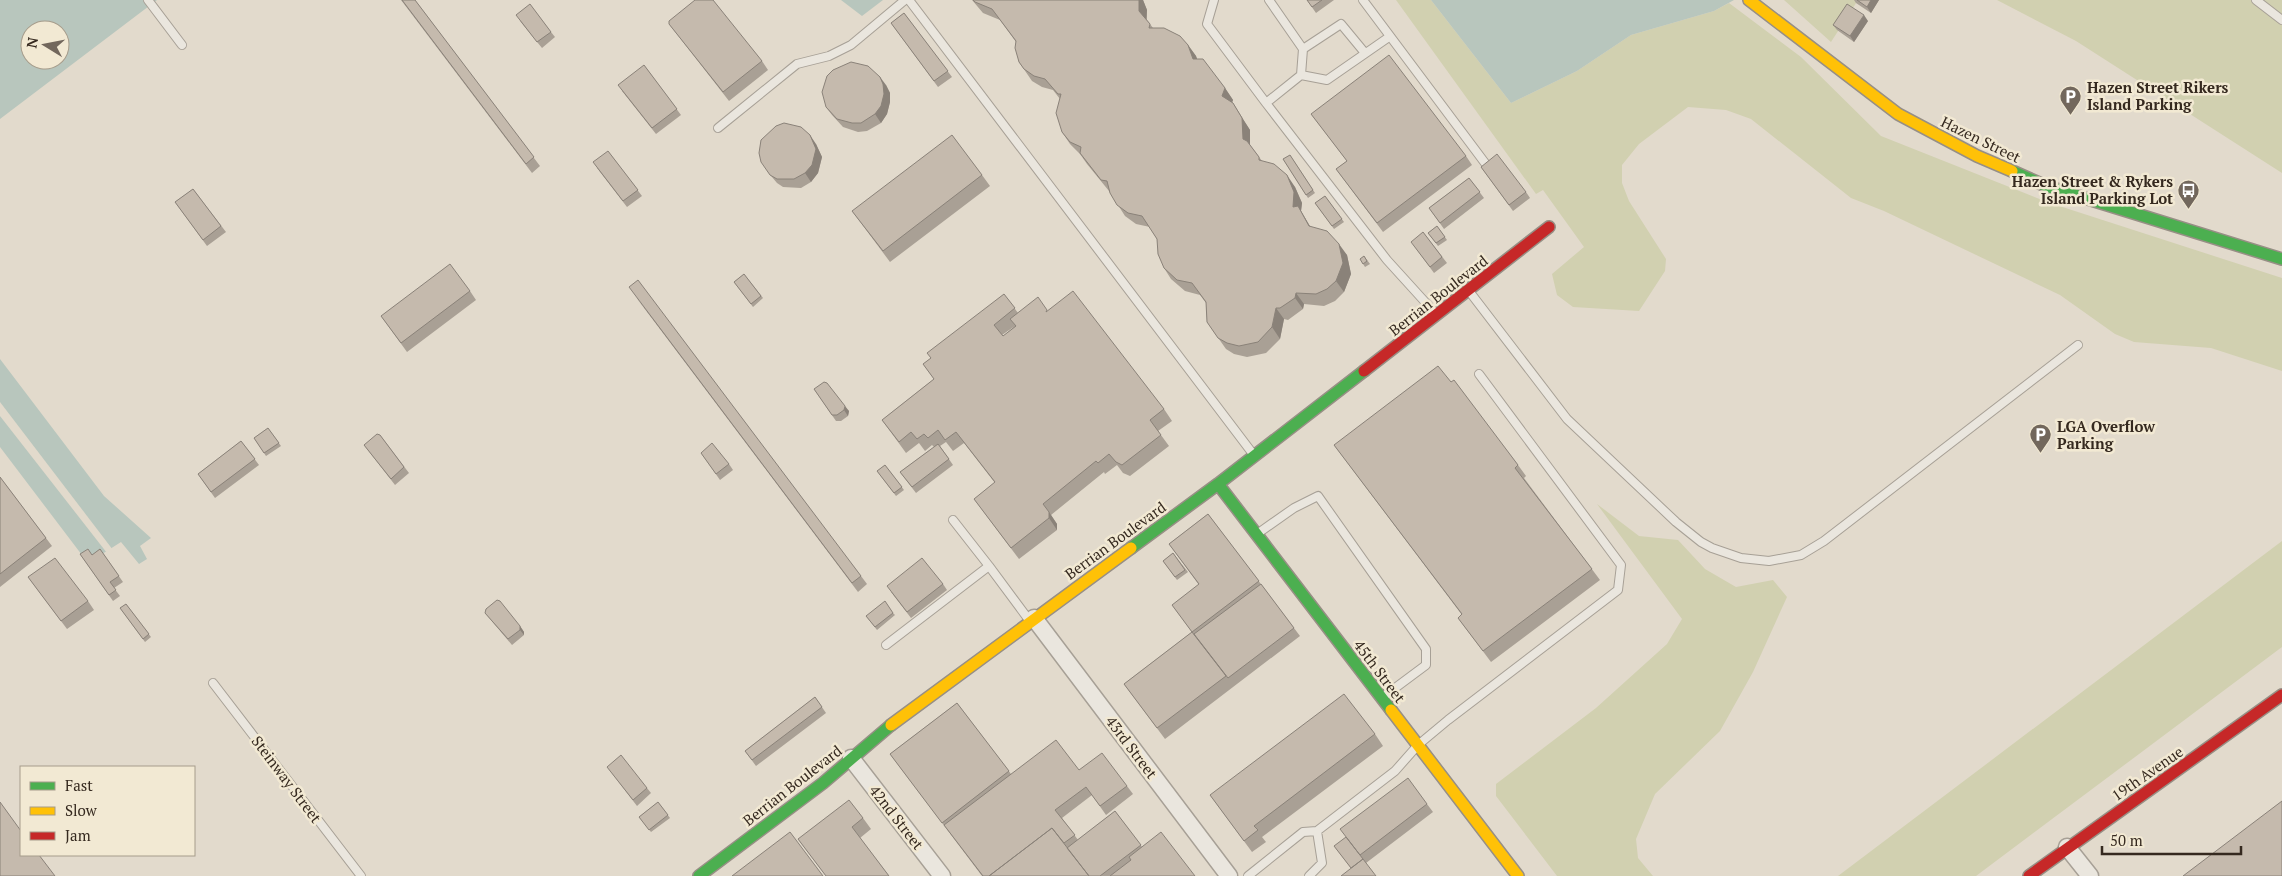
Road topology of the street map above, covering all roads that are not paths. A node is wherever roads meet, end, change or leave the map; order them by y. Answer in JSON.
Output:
{"nodes":[{"id":1,"x":148,"y":0,"type":"edge"},
{"id":2,"x":905,"y":0,"type":"edge"},
{"id":3,"x":909,"y":0,"type":"edge"},
{"id":4,"x":1214,"y":0,"type":"edge"},
{"id":5,"x":1269,"y":0,"type":"edge"},
{"id":6,"x":1363,"y":0,"type":"edge"},
{"id":7,"x":1749,"y":0,"type":"edge"},
{"id":8,"x":2256,"y":0,"type":"edge"},
{"id":9,"x":2282,"y":20,"type":"edge"},
{"id":10,"x":1389,"y":37,"type":"junction"},
{"id":11,"x":182,"y":45,"type":"dead end"},
{"id":12,"x":1303,"y":49,"type":"junction"},
{"id":13,"x":1366,"y":54,"type":"junction"},
{"id":14,"x":1301,"y":75,"type":"junction"},
{"id":15,"x":1266,"y":103,"type":"junction"},
{"id":16,"x":718,"y":128,"type":"dead end"},
{"id":17,"x":1485,"y":163,"type":"edge"},
{"id":18,"x":1549,"y":227,"type":"dead end"},
{"id":19,"x":2282,"y":260,"type":"edge"},
{"id":20,"x":1468,"y":290,"type":"junction"},
{"id":21,"x":1437,"y":315,"type":"junction"},
{"id":22,"x":2078,"y":345,"type":"dead end"},
{"id":23,"x":1479,"y":374,"type":"dead end"},
{"id":24,"x":1254,"y":456,"type":"junction"},
{"id":25,"x":1218,"y":484,"type":"junction"},
{"id":26,"x":953,"y":520,"type":"dead end"},
{"id":27,"x":1256,"y":534,"type":"junction"},
{"id":28,"x":989,"y":566,"type":"junction"},
{"id":29,"x":1032,"y":620,"type":"junction"},
{"id":30,"x":886,"y":645,"type":"dead end"},
{"id":31,"x":213,"y":683,"type":"dead end"},
{"id":32,"x":2282,"y":695,"type":"edge"},
{"id":33,"x":1382,"y":698,"type":"junction"},
{"id":34,"x":1418,"y":745,"type":"junction"},
{"id":35,"x":852,"y":758,"type":"junction"},
{"id":36,"x":1317,"y":831,"type":"junction"},
{"id":37,"x":2067,"y":847,"type":"junction"},
{"id":38,"x":360,"y":876,"type":"edge"},
{"id":39,"x":699,"y":876,"type":"edge"},
{"id":40,"x":942,"y":876,"type":"edge"},
{"id":41,"x":1229,"y":876,"type":"edge"},
{"id":42,"x":1248,"y":876,"type":"edge"},
{"id":43,"x":1309,"y":876,"type":"edge"},
{"id":44,"x":1518,"y":876,"type":"edge"},
{"id":45,"x":2029,"y":876,"type":"edge"},
{"id":46,"x":2090,"y":876,"type":"edge"}],
"edges":[{"from":1,"to":11,"type":"lane"},
{"from":2,"to":16,"type":"lane"},
{"from":3,"to":24,"type":"lane"},
{"from":4,"to":15,"type":"lane"},
{"from":5,"to":12,"type":"lane"},
{"from":6,"to":10,"type":"lane"},
{"from":7,"to":19,"type":"street","name":"Hazen Street"},
{"from":8,"to":9,"type":"lane"},
{"from":10,"to":13,"type":"lane"},
{"from":10,"to":17,"type":"lane"},
{"from":12,"to":13,"type":"lane"},
{"from":12,"to":14,"type":"lane"},
{"from":13,"to":14,"type":"lane"},
{"from":14,"to":15,"type":"lane"},
{"from":15,"to":21,"type":"lane"},
{"from":18,"to":20,"type":"street","name":"Berrian Boulevard"},
{"from":20,"to":21,"type":"street","name":"Berrian Boulevard"},
{"from":20,"to":22,"type":"lane"},
{"from":21,"to":24,"type":"street","name":"Berrian Boulevard"},
{"from":23,"to":34,"type":"lane"},
{"from":24,"to":25,"type":"street","name":"Berrian Boulevard"},
{"from":25,"to":27,"type":"street","name":"45th Street"},
{"from":25,"to":29,"type":"street","name":"Berrian Boulevard"},
{"from":26,"to":28,"type":"lane"},
{"from":27,"to":33,"type":"street","name":"45th Street"},
{"from":27,"to":33,"type":"lane"},
{"from":28,"to":29,"type":"lane"},
{"from":28,"to":30,"type":"lane"},
{"from":29,"to":35,"type":"street","name":"Berrian Boulevard"},
{"from":29,"to":41,"type":"street","name":"43rd Street"},
{"from":31,"to":38,"type":"lane","name":"Steinway Street"},
{"from":32,"to":37,"type":"street","name":"19th Avenue"},
{"from":33,"to":34,"type":"street","name":"45th Street"},
{"from":34,"to":36,"type":"lane"},
{"from":34,"to":44,"type":"street","name":"45th Street"},
{"from":35,"to":39,"type":"street","name":"Berrian Boulevard"},
{"from":35,"to":40,"type":"street","name":"42nd Street"},
{"from":36,"to":42,"type":"lane"},
{"from":36,"to":43,"type":"lane"},
{"from":37,"to":45,"type":"street","name":"19th Avenue"},
{"from":37,"to":46,"type":"street"}]}
